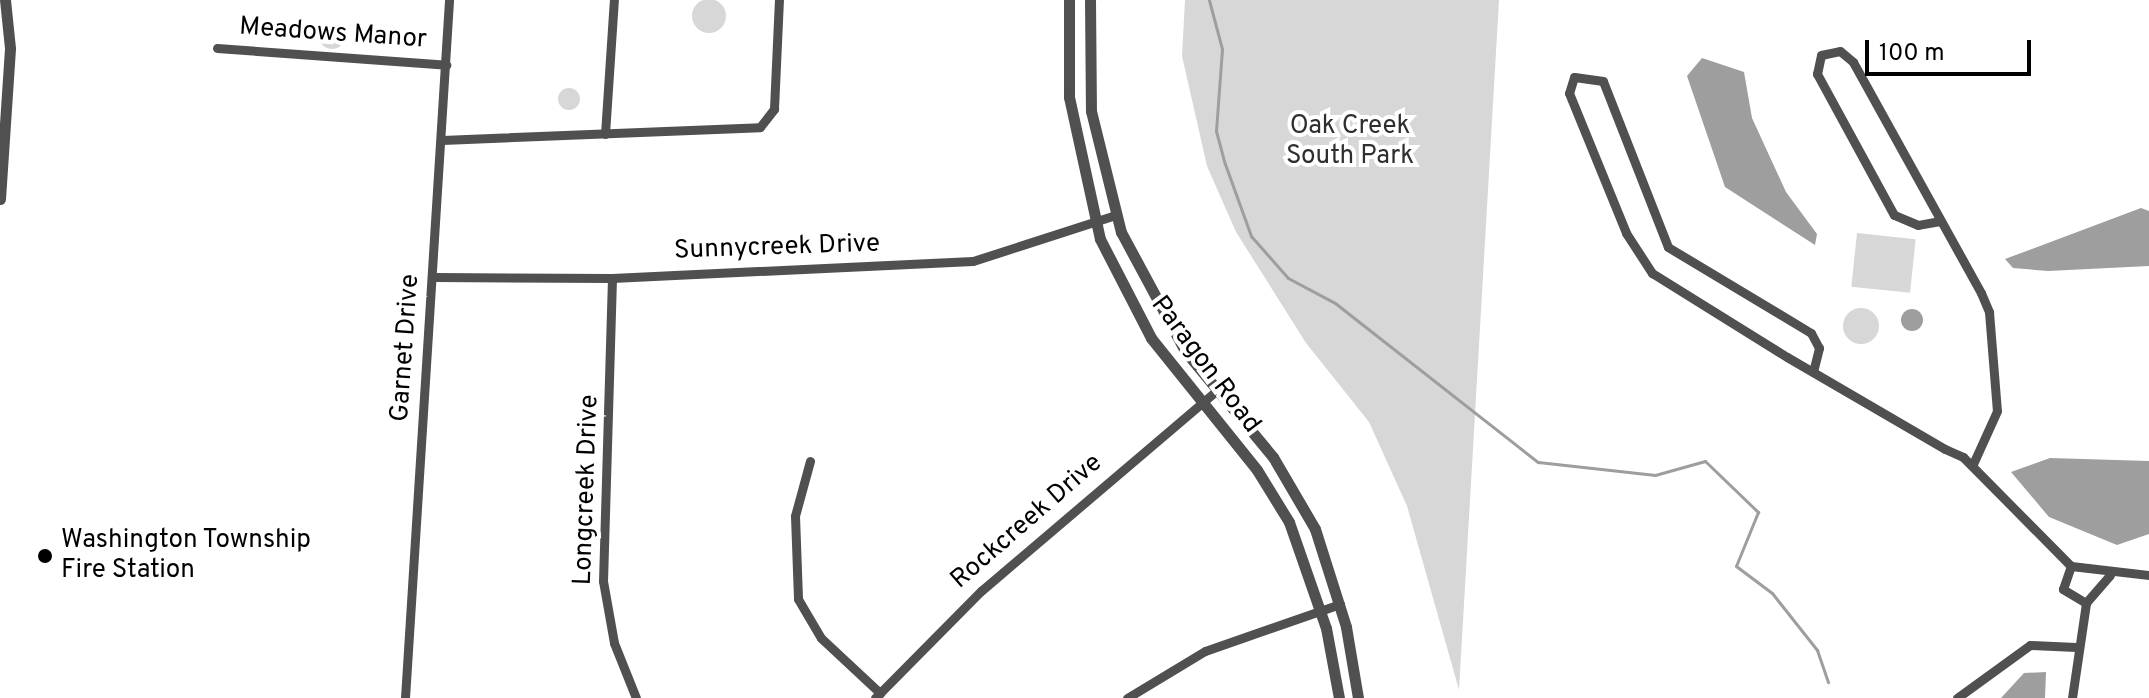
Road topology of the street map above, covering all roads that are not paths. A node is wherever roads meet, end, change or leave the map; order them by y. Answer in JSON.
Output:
{"nodes":[{"id":1,"x":5,"y":0,"type":"edge"},
{"id":2,"x":449,"y":0,"type":"edge"},
{"id":3,"x":614,"y":0,"type":"edge"},
{"id":4,"x":779,"y":0,"type":"edge"},
{"id":5,"x":1069,"y":0,"type":"edge"},
{"id":6,"x":1090,"y":0,"type":"edge"},
{"id":7,"x":2,"y":31,"type":"edge"},
{"id":8,"x":217,"y":48,"type":"dead end"},
{"id":9,"x":446,"y":65,"type":"junction"},
{"id":10,"x":605,"y":134,"type":"junction"},
{"id":11,"x":2,"y":137,"type":"edge"},
{"id":12,"x":442,"y":140,"type":"junction"},
{"id":13,"x":0,"y":199,"type":"edge"},
{"id":14,"x":1115,"y":215,"type":"junction"},
{"id":15,"x":1940,"y":221,"type":"junction"},
{"id":16,"x":1095,"y":225,"type":"junction"},
{"id":17,"x":434,"y":277,"type":"junction"},
{"id":18,"x":612,"y":278,"type":"junction"},
{"id":19,"x":1813,"y":372,"type":"junction"},
{"id":20,"x":1217,"y":390,"type":"junction"},
{"id":21,"x":1199,"y":400,"type":"junction"},
{"id":22,"x":810,"y":461,"type":"dead end"},
{"id":23,"x":1973,"y":464,"type":"junction"},
{"id":24,"x":2071,"y":566,"type":"junction"},
{"id":25,"x":2110,"y":575,"type":"junction"},
{"id":26,"x":2149,"y":575,"type":"edge"},
{"id":27,"x":2086,"y":603,"type":"junction"},
{"id":28,"x":1340,"y":604,"type":"junction"},
{"id":29,"x":1319,"y":609,"type":"junction"},
{"id":30,"x":2076,"y":647,"type":"junction"},
{"id":31,"x":877,"y":696,"type":"edge"},
{"id":32,"x":405,"y":698,"type":"edge"},
{"id":33,"x":636,"y":698,"type":"edge"},
{"id":34,"x":1127,"y":698,"type":"edge"},
{"id":35,"x":1339,"y":698,"type":"edge"},
{"id":36,"x":1358,"y":698,"type":"edge"},
{"id":37,"x":1957,"y":698,"type":"edge"},
{"id":38,"x":2072,"y":698,"type":"edge"}],
"edges":[{"from":1,"to":7,"type":"street"},
{"from":2,"to":9,"type":"street","name":"Garnet Drive"},
{"from":3,"to":10,"type":"street"},
{"from":4,"to":10,"type":"street"},
{"from":5,"to":16,"type":"street","name":"Paragon Road"},
{"from":6,"to":14,"type":"street","name":"Paragon Road"},
{"from":7,"to":11,"type":"street"},
{"from":8,"to":9,"type":"street","name":"Meadows Manor"},
{"from":9,"to":12,"type":"street","name":"Garnet Drive"},
{"from":10,"to":12,"type":"street"},
{"from":11,"to":13,"type":"street"},
{"from":12,"to":17,"type":"street","name":"Garnet Drive"},
{"from":14,"to":16,"type":"street","name":"Sunnycreek Drive"},
{"from":14,"to":20,"type":"street","name":"Paragon Road"},
{"from":15,"to":15,"type":"street"},
{"from":15,"to":23,"type":"street"},
{"from":16,"to":18,"type":"street","name":"Sunnycreek Drive"},
{"from":16,"to":21,"type":"street","name":"Paragon Road"},
{"from":17,"to":18,"type":"street","name":"Sunnycreek Drive"},
{"from":17,"to":32,"type":"street","name":"Garnet Drive"},
{"from":18,"to":33,"type":"street","name":"Longcreek Drive"},
{"from":19,"to":19,"type":"street"},
{"from":19,"to":23,"type":"street"},
{"from":20,"to":21,"type":"street","name":"Rockcreek Drive"},
{"from":20,"to":28,"type":"street","name":"Paragon Road"},
{"from":21,"to":29,"type":"street","name":"Paragon Road"},
{"from":21,"to":31,"type":"street","name":"Rockcreek Drive"},
{"from":22,"to":31,"type":"street"},
{"from":23,"to":24,"type":"street"},
{"from":24,"to":25,"type":"street"},
{"from":24,"to":27,"type":"street"},
{"from":25,"to":26,"type":"street"},
{"from":25,"to":27,"type":"street"},
{"from":27,"to":30,"type":"street"},
{"from":28,"to":29,"type":"street"},
{"from":28,"to":36,"type":"street","name":"Paragon Road"},
{"from":29,"to":34,"type":"street"},
{"from":29,"to":35,"type":"street","name":"Paragon Road"},
{"from":30,"to":37,"type":"street"},
{"from":30,"to":38,"type":"street"}]}
